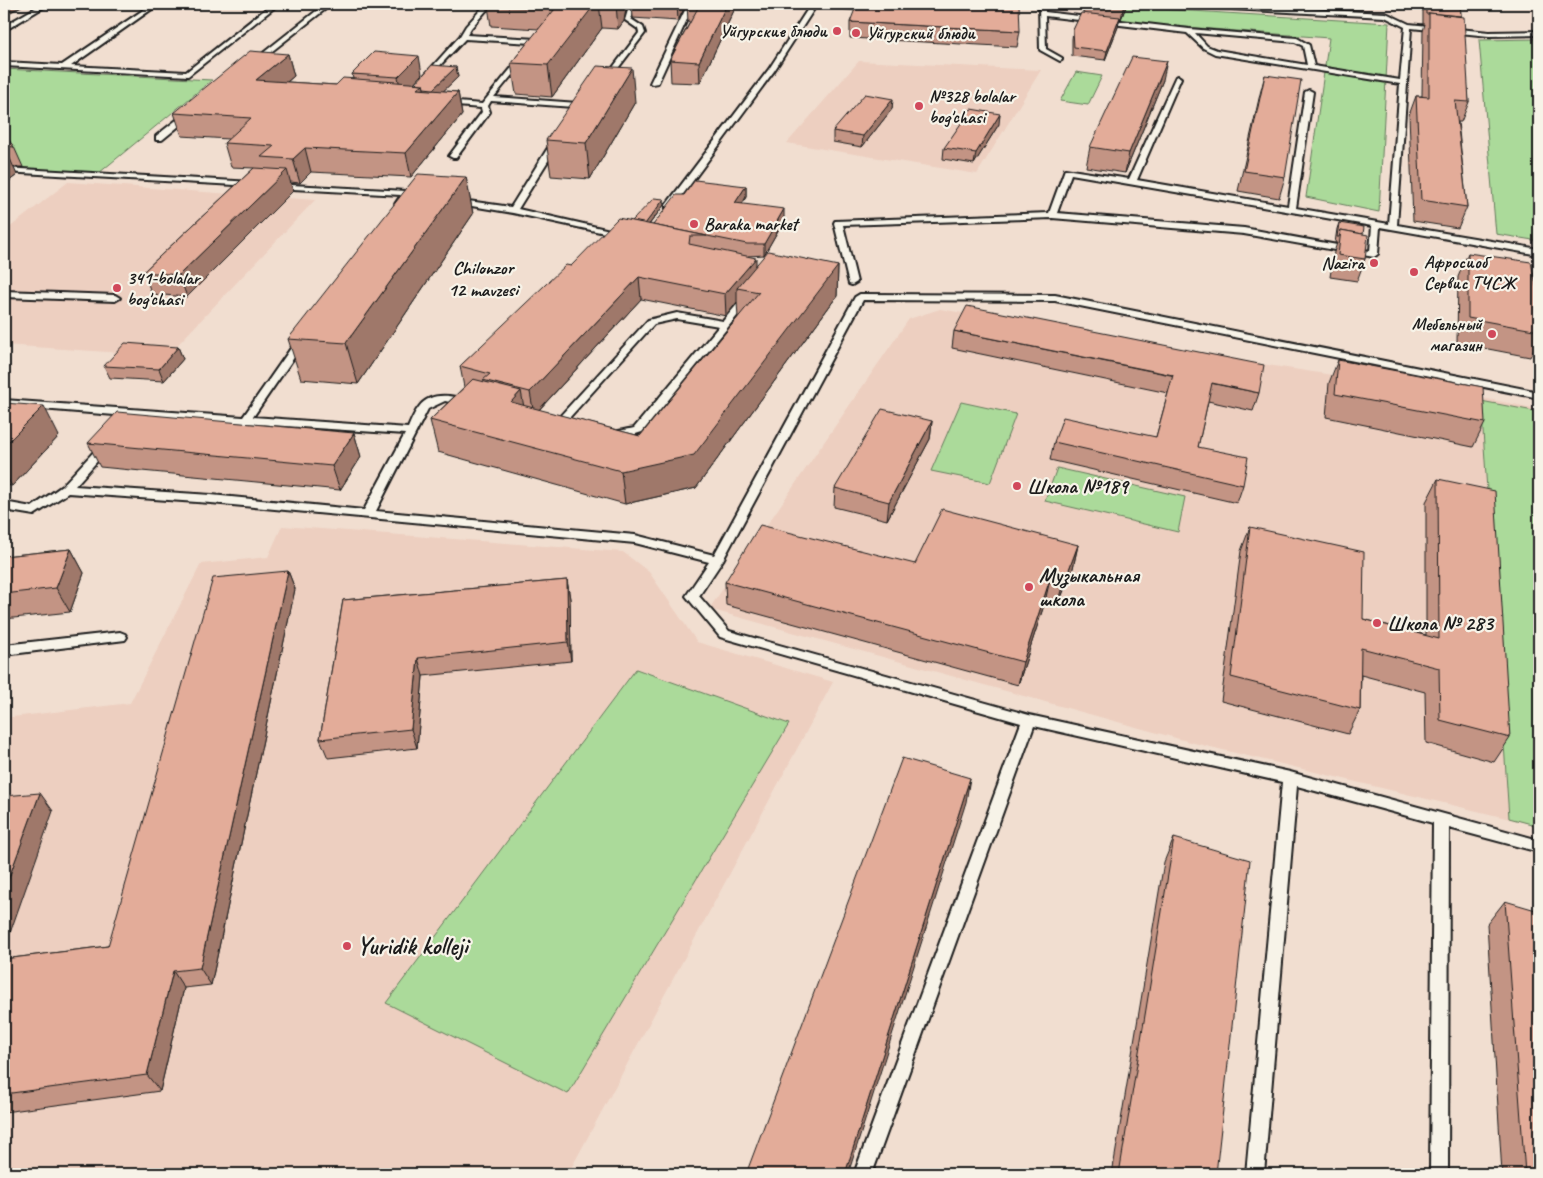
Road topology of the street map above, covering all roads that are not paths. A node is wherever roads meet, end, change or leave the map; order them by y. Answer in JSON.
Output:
{"nodes":[{"id":1,"x":46,"y":4,"type":"edge"},
{"id":2,"x":156,"y":4,"type":"edge"},
{"id":3,"x":276,"y":4,"type":"edge"},
{"id":4,"x":329,"y":4,"type":"edge"},
{"id":5,"x":489,"y":4,"type":"edge"},
{"id":6,"x":631,"y":4,"type":"edge"},
{"id":7,"x":692,"y":4,"type":"edge"},
{"id":8,"x":814,"y":4,"type":"edge"},
{"id":9,"x":1042,"y":4,"type":"edge"},
{"id":10,"x":1174,"y":4,"type":"edge"},
{"id":11,"x":620,"y":7,"type":"dead end"},
{"id":12,"x":879,"y":8,"type":"edge"},
{"id":13,"x":1042,"y":14,"type":"junction"},
{"id":14,"x":1408,"y":26,"type":"junction"},
{"id":15,"x":4,"y":29,"type":"edge"},
{"id":16,"x":1189,"y":31,"type":"junction"},
{"id":17,"x":1539,"y":33,"type":"edge"},
{"id":18,"x":463,"y":37,"type":"junction"},
{"id":19,"x":544,"y":37,"type":"edge"},
{"id":20,"x":536,"y":41,"type":"junction"},
{"id":21,"x":1060,"y":58,"type":"dead end"},
{"id":22,"x":4,"y":64,"type":"edge"},
{"id":23,"x":64,"y":67,"type":"junction"},
{"id":24,"x":248,"y":67,"type":"edge"},
{"id":25,"x":1311,"y":68,"type":"junction"},
{"id":26,"x":1178,"y":78,"type":"dead end"},
{"id":27,"x":607,"y":79,"type":"edge"},
{"id":28,"x":1402,"y":82,"type":"junction"},
{"id":29,"x":654,"y":83,"type":"dead end"},
{"id":30,"x":418,"y":86,"type":"edge"},
{"id":31,"x":1309,"y":92,"type":"dead end"},
{"id":32,"x":490,"y":99,"type":"junction"},
{"id":33,"x":434,"y":102,"type":"edge"},
{"id":34,"x":484,"y":106,"type":"junction"},
{"id":35,"x":198,"y":107,"type":"edge"},
{"id":36,"x":568,"y":120,"type":"edge"},
{"id":37,"x":559,"y":136,"type":"edge"},
{"id":38,"x":160,"y":138,"type":"dead end"},
{"id":39,"x":453,"y":156,"type":"dead end"},
{"id":40,"x":4,"y":170,"type":"edge"},
{"id":41,"x":1132,"y":182,"type":"junction"},
{"id":42,"x":259,"y":185,"type":"edge"},
{"id":43,"x":269,"y":185,"type":"edge"},
{"id":44,"x":407,"y":193,"type":"junction"},
{"id":45,"x":416,"y":195,"type":"edge"},
{"id":46,"x":446,"y":199,"type":"edge"},
{"id":47,"x":396,"y":209,"type":"edge"},
{"id":48,"x":513,"y":210,"type":"junction"},
{"id":49,"x":1292,"y":210,"type":"junction"},
{"id":50,"x":666,"y":211,"type":"edge"},
{"id":51,"x":1052,"y":215,"type":"junction"},
{"id":52,"x":1376,"y":224,"type":"junction"},
{"id":53,"x":1393,"y":226,"type":"junction"},
{"id":54,"x":625,"y":236,"type":"edge"},
{"id":55,"x":1539,"y":252,"type":"edge"},
{"id":56,"x":842,"y":280,"type":"dead end"},
{"id":57,"x":852,"y":282,"type":"junction"},
{"id":58,"x":756,"y":287,"type":"edge"},
{"id":59,"x":4,"y":294,"type":"edge"},
{"id":60,"x":860,"y":297,"type":"junction"},
{"id":61,"x":115,"y":298,"type":"dead end"},
{"id":62,"x":725,"y":324,"type":"junction"},
{"id":63,"x":306,"y":333,"type":"edge"},
{"id":64,"x":1539,"y":395,"type":"edge"},
{"id":65,"x":4,"y":403,"type":"edge"},
{"id":66,"x":475,"y":405,"type":"edge"},
{"id":67,"x":136,"y":413,"type":"junction"},
{"id":68,"x":246,"y":420,"type":"junction"},
{"id":69,"x":571,"y":430,"type":"edge"},
{"id":70,"x":411,"y":431,"type":"junction"},
{"id":71,"x":605,"y":434,"type":"edge"},
{"id":72,"x":66,"y":489,"type":"junction"},
{"id":73,"x":4,"y":506,"type":"edge"},
{"id":74,"x":368,"y":514,"type":"junction"},
{"id":75,"x":717,"y":560,"type":"junction"},
{"id":76,"x":120,"y":637,"type":"dead end"},
{"id":77,"x":4,"y":650,"type":"edge"},
{"id":78,"x":1029,"y":720,"type":"junction"},
{"id":79,"x":1290,"y":778,"type":"junction"},
{"id":80,"x":1441,"y":820,"type":"junction"},
{"id":81,"x":1539,"y":846,"type":"edge"},
{"id":82,"x":863,"y":1174,"type":"edge"},
{"id":83,"x":1255,"y":1174,"type":"edge"},
{"id":84,"x":1440,"y":1174,"type":"edge"}],
"edges":[{"from":1,"to":15,"type":"lane"},
{"from":2,"to":23,"type":"lane"},
{"from":3,"to":23,"type":"lane"},
{"from":4,"to":24,"type":"lane"},
{"from":5,"to":18,"type":"lane"},
{"from":6,"to":11,"type":"lane"},
{"from":6,"to":27,"type":"lane"},
{"from":7,"to":29,"type":"lane"},
{"from":8,"to":12,"type":"lane"},
{"from":8,"to":50,"type":"lane"},
{"from":9,"to":13,"type":"lane"},
{"from":10,"to":14,"type":"lane"},
{"from":13,"to":16,"type":"lane"},
{"from":13,"to":21,"type":"lane"},
{"from":14,"to":17,"type":"lane"},
{"from":14,"to":28,"type":"lane"},
{"from":16,"to":25,"type":"lane"},
{"from":16,"to":25,"type":"lane"},
{"from":18,"to":20,"type":"lane"},
{"from":18,"to":30,"type":"lane"},
{"from":19,"to":20,"type":"lane"},
{"from":20,"to":32,"type":"lane"},
{"from":22,"to":23,"type":"lane"},
{"from":25,"to":28,"type":"lane"},
{"from":26,"to":41,"type":"lane"},
{"from":28,"to":53,"type":"lane"},
{"from":31,"to":49,"type":"lane"},
{"from":32,"to":34,"type":"lane"},
{"from":32,"to":36,"type":"lane"},
{"from":33,"to":34,"type":"lane"},
{"from":34,"to":39,"type":"lane"},
{"from":35,"to":38,"type":"lane"},
{"from":37,"to":48,"type":"lane"},
{"from":40,"to":42,"type":"lane"},
{"from":41,"to":49,"type":"lane"},
{"from":41,"to":51,"type":"lane"},
{"from":43,"to":44,"type":"lane"},
{"from":44,"to":45,"type":"lane"},
{"from":44,"to":47,"type":"lane"},
{"from":46,"to":48,"type":"lane"},
{"from":48,"to":54,"type":"lane"},
{"from":49,"to":52,"type":"lane"},
{"from":51,"to":52,"type":"lane"},
{"from":51,"to":57,"type":"lane"},
{"from":52,"to":53,"type":"lane"},
{"from":53,"to":55,"type":"lane"},
{"from":56,"to":57,"type":"lane"},
{"from":57,"to":60,"type":"lane"},
{"from":58,"to":62,"type":"lane"},
{"from":59,"to":61,"type":"lane"},
{"from":60,"to":64,"type":"lane"},
{"from":60,"to":75,"type":"lane"},
{"from":62,"to":69,"type":"lane"},
{"from":62,"to":71,"type":"lane"},
{"from":63,"to":68,"type":"lane"},
{"from":65,"to":67,"type":"lane"},
{"from":66,"to":70,"type":"lane"},
{"from":67,"to":68,"type":"lane"},
{"from":67,"to":72,"type":"lane"},
{"from":68,"to":70,"type":"lane"},
{"from":70,"to":74,"type":"lane"},
{"from":72,"to":73,"type":"lane"},
{"from":72,"to":74,"type":"lane"},
{"from":74,"to":75,"type":"lane"},
{"from":75,"to":78,"type":"lane"},
{"from":76,"to":77,"type":"lane"},
{"from":78,"to":79,"type":"lane"},
{"from":78,"to":82,"type":"lane"},
{"from":79,"to":80,"type":"lane"},
{"from":79,"to":83,"type":"lane"},
{"from":80,"to":81,"type":"lane"},
{"from":80,"to":84,"type":"lane"}]}
